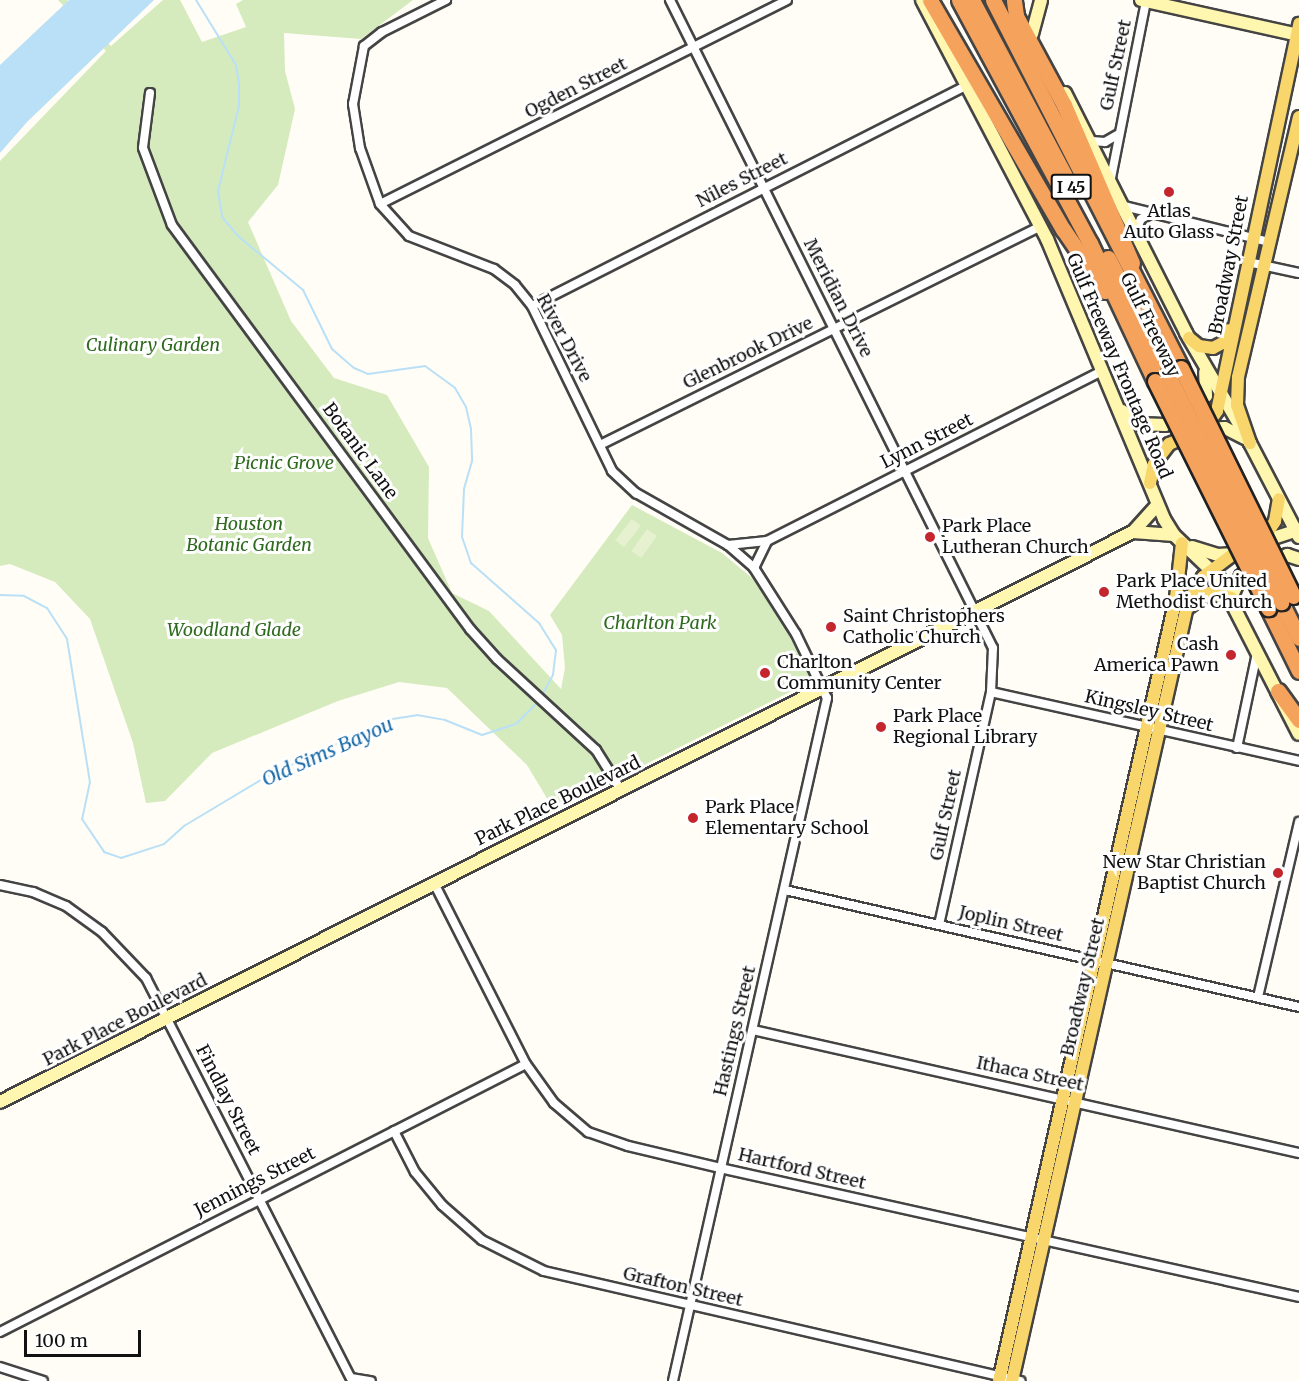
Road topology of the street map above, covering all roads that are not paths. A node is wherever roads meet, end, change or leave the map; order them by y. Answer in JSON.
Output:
{"nodes":[{"id":1,"x":446,"y":0,"type":"edge"},
{"id":2,"x":670,"y":0,"type":"edge"},
{"id":3,"x":787,"y":0,"type":"edge"},
{"id":4,"x":922,"y":0,"type":"edge"},
{"id":5,"x":930,"y":0,"type":"edge"},
{"id":6,"x":959,"y":0,"type":"edge"},
{"id":7,"x":972,"y":0,"type":"edge"},
{"id":8,"x":993,"y":0,"type":"edge"},
{"id":9,"x":1041,"y":0,"type":"edge"},
{"id":10,"x":1013,"y":1,"type":"edge"},
{"id":11,"x":1143,"y":1,"type":"edge"},
{"id":12,"x":1298,"y":31,"type":"edge"},
{"id":13,"x":1032,"y":34,"type":"junction"},
{"id":14,"x":693,"y":48,"type":"junction"},
{"id":15,"x":968,"y":85,"type":"junction"},
{"id":16,"x":150,"y":93,"type":"dead end"},
{"id":17,"x":1299,"y":117,"type":"edge"},
{"id":18,"x":1117,"y":135,"type":"junction"},
{"id":19,"x":1092,"y":141,"type":"junction"},
{"id":20,"x":1111,"y":178,"type":"junction"},
{"id":21,"x":764,"y":187,"type":"junction"},
{"id":22,"x":380,"y":204,"type":"junction"},
{"id":23,"x":1124,"y":206,"type":"junction"},
{"id":24,"x":1153,"y":213,"type":"junction"},
{"id":25,"x":1039,"y":227,"type":"junction"},
{"id":26,"x":1136,"y":231,"type":"junction"},
{"id":27,"x":1252,"y":237,"type":"junction"},
{"id":28,"x":1270,"y":242,"type":"junction"},
{"id":29,"x":1248,"y":262,"type":"junction"},
{"id":30,"x":1265,"y":266,"type":"junction"},
{"id":31,"x":1299,"y":273,"type":"edge"},
{"id":32,"x":1138,"y":289,"type":"junction"},
{"id":33,"x":532,"y":306,"type":"junction"},
{"id":34,"x":1125,"y":318,"type":"junction"},
{"id":35,"x":1236,"y":320,"type":"junction"},
{"id":36,"x":835,"y":328,"type":"junction"},
{"id":37,"x":1189,"y":338,"type":"junction"},
{"id":38,"x":1204,"y":365,"type":"junction"},
{"id":39,"x":1102,"y":371,"type":"junction"},
{"id":40,"x":1168,"y":375,"type":"junction"},
{"id":41,"x":1221,"y":394,"type":"junction"},
{"id":42,"x":1116,"y":403,"type":"junction"},
{"id":43,"x":1204,"y":429,"type":"junction"},
{"id":44,"x":1250,"y":442,"type":"junction"},
{"id":45,"x":600,"y":445,"type":"junction"},
{"id":46,"x":906,"y":470,"type":"junction"},
{"id":47,"x":1150,"y":483,"type":"junction"},
{"id":48,"x":1279,"y":499,"type":"junction"},
{"id":49,"x":1157,"y":505,"type":"junction"},
{"id":50,"x":1299,"y":513,"type":"edge"},
{"id":51,"x":1133,"y":532,"type":"junction"},
{"id":52,"x":1298,"y":532,"type":"edge"},
{"id":53,"x":1178,"y":539,"type":"junction"},
{"id":54,"x":767,"y":541,"type":"junction"},
{"id":55,"x":1261,"y":542,"type":"junction"},
{"id":56,"x":728,"y":545,"type":"junction"},
{"id":57,"x":1234,"y":554,"type":"junction"},
{"id":58,"x":1299,"y":559,"type":"edge"},
{"id":59,"x":754,"y":568,"type":"junction"},
{"id":60,"x":1212,"y":570,"type":"junction"},
{"id":61,"x":1231,"y":598,"type":"junction"},
{"id":62,"x":1285,"y":603,"type":"edge"},
{"id":63,"x":977,"y":610,"type":"junction"},
{"id":64,"x":1184,"y":616,"type":"junction"},
{"id":65,"x":1299,"y":638,"type":"edge"},
{"id":66,"x":1257,"y":653,"type":"junction"},
{"id":67,"x":1299,"y":671,"type":"edge"},
{"id":68,"x":823,"y":689,"type":"junction"},
{"id":69,"x":991,"y":692,"type":"junction"},
{"id":70,"x":1278,"y":692,"type":"junction"},
{"id":71,"x":1299,"y":720,"type":"edge"},
{"id":72,"x":1153,"y":729,"type":"junction"},
{"id":73,"x":1299,"y":734,"type":"edge"},
{"id":74,"x":1237,"y":748,"type":"junction"},
{"id":75,"x":1299,"y":761,"type":"edge"},
{"id":76,"x":621,"y":790,"type":"junction"},
{"id":77,"x":1133,"y":815,"type":"junction"},
{"id":78,"x":1299,"y":822,"type":"edge"},
{"id":79,"x":434,"y":883,"type":"junction"},
{"id":80,"x":0,"y":885,"type":"edge"},
{"id":81,"x":785,"y":890,"type":"junction"},
{"id":82,"x":939,"y":924,"type":"junction"},
{"id":83,"x":1093,"y":960,"type":"junction"},
{"id":84,"x":1106,"y":963,"type":"junction"},
{"id":85,"x":1258,"y":997,"type":"junction"},
{"id":86,"x":1299,"y":1007,"type":"edge"},
{"id":87,"x":168,"y":1018,"type":"junction"},
{"id":88,"x":753,"y":1030,"type":"junction"},
{"id":89,"x":526,"y":1064,"type":"junction"},
{"id":90,"x":1063,"y":1098,"type":"junction"},
{"id":91,"x":1076,"y":1101,"type":"junction"},
{"id":92,"x":0,"y":1102,"type":"edge"},
{"id":93,"x":394,"y":1131,"type":"junction"},
{"id":94,"x":1299,"y":1153,"type":"edge"},
{"id":95,"x":720,"y":1168,"type":"junction"},
{"id":96,"x":259,"y":1198,"type":"junction"},
{"id":97,"x":1039,"y":1239,"type":"junction"},
{"id":98,"x":1299,"y":1298,"type":"edge"},
{"id":99,"x":690,"y":1307,"type":"junction"},
{"id":100,"x":0,"y":1332,"type":"edge"},
{"id":101,"x":0,"y":1367,"type":"edge"},
{"id":102,"x":351,"y":1379,"type":"edge"},
{"id":103,"x":1009,"y":1380,"type":"edge"},
{"id":104,"x":43,"y":1381,"type":"edge"},
{"id":105,"x":371,"y":1381,"type":"edge"},
{"id":106,"x":673,"y":1381,"type":"edge"}],
"edges":[{"from":1,"to":22,"type":"street","name":"River Drive"},
{"from":2,"to":14,"type":"street","name":"Meridian Drive"},
{"from":3,"to":14,"type":"street","name":"Ogden Street"},
{"from":4,"to":15,"type":"main road","name":"Gulf Freeway Frontage Road"},
{"from":5,"to":34,"type":"highway"},
{"from":6,"to":34,"type":"highway","name":"Gulf Freeway","number":"I 45"},
{"from":7,"to":40,"type":"highway","name":"Gulf Freeway","number":"I 45"},
{"from":8,"to":32,"type":"highway","name":"Gulf Freeway","number":"I 45"},
{"from":9,"to":13,"type":"main road"},
{"from":10,"to":13,"type":"main road"},
{"from":10,"to":32,"type":"highway"},
{"from":11,"to":12,"type":"main road"},
{"from":11,"to":18,"type":"street","name":"Gulf Street"},
{"from":12,"to":27,"type":"main road","name":"Broadway Street"},
{"from":13,"to":19,"type":"main road"},
{"from":14,"to":21,"type":"street","name":"Meridian Drive"},
{"from":14,"to":22,"type":"street","name":"Ogden Street"},
{"from":15,"to":21,"type":"street","name":"Niles Street"},
{"from":15,"to":25,"type":"main road","name":"Gulf Freeway Frontage Road"},
{"from":16,"to":76,"type":"street","name":"Botanic Lane"},
{"from":17,"to":28,"type":"main road","name":"Broadway Street"},
{"from":18,"to":19,"type":"street","name":"Gulf Street"},
{"from":18,"to":20,"type":"street","name":"Gulf Street"},
{"from":19,"to":20,"type":"main road"},
{"from":20,"to":23,"type":"main road"},
{"from":21,"to":33,"type":"street","name":"Niles Street"},
{"from":21,"to":36,"type":"street","name":"Meridian Drive"},
{"from":22,"to":33,"type":"street","name":"River Drive"},
{"from":23,"to":24,"type":"street"},
{"from":23,"to":26,"type":"main road"},
{"from":24,"to":26,"type":"street"},
{"from":24,"to":27,"type":"street"},
{"from":25,"to":36,"type":"street","name":"Glenbrook Drive"},
{"from":25,"to":39,"type":"main road","name":"Gulf Freeway Frontage Road"},
{"from":26,"to":37,"type":"main road"},
{"from":27,"to":28,"type":"street"},
{"from":27,"to":29,"type":"main road","name":"Broadway Street"},
{"from":28,"to":30,"type":"main road","name":"Broadway Street"},
{"from":29,"to":30,"type":"street"},
{"from":29,"to":35,"type":"main road","name":"Broadway Street"},
{"from":30,"to":31,"type":"street"},
{"from":30,"to":44,"type":"main road","name":"Broadway Street"},
{"from":32,"to":40,"type":"highway","name":"Gulf Freeway","number":"I 45"},
{"from":33,"to":45,"type":"street","name":"River Drive"},
{"from":34,"to":40,"type":"highway","name":"Gulf Freeway","number":"I 45"},
{"from":35,"to":37,"type":"main road"},
{"from":35,"to":41,"type":"main road","name":"Broadway Street"},
{"from":36,"to":45,"type":"street","name":"Glenbrook Drive"},
{"from":36,"to":46,"type":"street","name":"Meridian Drive"},
{"from":37,"to":38,"type":"main road"},
{"from":38,"to":41,"type":"main road"},
{"from":38,"to":42,"type":"main road"},
{"from":39,"to":42,"type":"main road","name":"Gulf Freeway Frontage Road"},
{"from":39,"to":46,"type":"street","name":"Lynn Street"},
{"from":40,"to":62,"type":"highway","name":"Gulf Freeway","number":"I 45","bridge":true},
{"from":41,"to":43,"type":"main road","name":"Broadway Street"},
{"from":41,"to":44,"type":"main road"},
{"from":42,"to":47,"type":"main road","name":"Gulf Freeway Frontage Road"},
{"from":43,"to":44,"type":"main road"},
{"from":43,"to":47,"type":"main road"},
{"from":44,"to":48,"type":"main road"},
{"from":45,"to":56,"type":"street","name":"River Drive"},
{"from":46,"to":54,"type":"street","name":"Lynn Street"},
{"from":46,"to":63,"type":"street","name":"Meridian Drive"},
{"from":47,"to":49,"type":"main road","name":"Gulf Freeway Frontage Road"},
{"from":48,"to":50,"type":"main road"},
{"from":48,"to":52,"type":"main road"},
{"from":48,"to":55,"type":"main road"},
{"from":49,"to":51,"type":"main road","name":"Park Place Boulevard"},
{"from":49,"to":53,"type":"main road","name":"Gulf Freeway Frontage Road"},
{"from":51,"to":53,"type":"main road"},
{"from":51,"to":63,"type":"main road","name":"Park Place Boulevard"},
{"from":52,"to":55,"type":"main road"},
{"from":53,"to":57,"type":"main road"},
{"from":53,"to":60,"type":"main road","name":"Gulf Freeway Frontage Road"},
{"from":53,"to":72,"type":"main road","name":"Broadway Street"},
{"from":54,"to":56,"type":"street","name":"Lynn Street"},
{"from":54,"to":59,"type":"street"},
{"from":55,"to":57,"type":"main road","name":"Broadway Street"},
{"from":56,"to":59,"type":"street","name":"River Drive"},
{"from":57,"to":60,"type":"main road","name":"Broadway Street"},
{"from":58,"to":61,"type":"main road"},
{"from":59,"to":68,"type":"street","name":"River Drive"},
{"from":60,"to":61,"type":"main road","name":"Gulf Freeway Frontage Road"},
{"from":60,"to":64,"type":"main road","name":"Broadway Street"},
{"from":61,"to":64,"type":"main road"},
{"from":61,"to":66,"type":"main road","name":"Gulf Freeway Frontage Road"},
{"from":62,"to":65,"type":"highway","name":"Gulf Freeway","number":"I 45"},
{"from":62,"to":67,"type":"highway","name":"Gulf Freeway","number":"I 45"},
{"from":63,"to":68,"type":"main road","name":"Park Place Boulevard"},
{"from":63,"to":69,"type":"street","name":"Gulf Street"},
{"from":64,"to":72,"type":"main road","name":"Broadway Street"},
{"from":66,"to":70,"type":"main road","name":"Gulf Freeway Frontage Road"},
{"from":66,"to":74,"type":"street"},
{"from":68,"to":76,"type":"main road","name":"Park Place Boulevard"},
{"from":68,"to":81,"type":"street","name":"Hastings Street"},
{"from":69,"to":72,"type":"street","name":"Kingsley Street"},
{"from":69,"to":82,"type":"street","name":"Gulf Street"},
{"from":70,"to":71,"type":"highway"},
{"from":70,"to":73,"type":"main road","name":"Gulf Freeway Frontage Road"},
{"from":72,"to":74,"type":"street","name":"Kingsley Street"},
{"from":72,"to":77,"type":"main road","name":"Broadway Street"},
{"from":74,"to":75,"type":"street","name":"Kingsley Street"},
{"from":76,"to":79,"type":"main road","name":"Park Place Boulevard"},
{"from":77,"to":83,"type":"main road","name":"Broadway Street"},
{"from":77,"to":84,"type":"main road","name":"Broadway Street"},
{"from":78,"to":85,"type":"street"},
{"from":79,"to":87,"type":"main road","name":"Park Place Boulevard"},
{"from":79,"to":89,"type":"street","name":"Hartford Street"},
{"from":80,"to":87,"type":"street","name":"Findlay Street"},
{"from":81,"to":82,"type":"street","name":"Joplin Street"},
{"from":81,"to":88,"type":"street","name":"Hastings Street"},
{"from":82,"to":83,"type":"street","name":"Joplin Street"},
{"from":83,"to":84,"type":"street","name":"Joplin Street"},
{"from":83,"to":90,"type":"main road","name":"Broadway Street"},
{"from":84,"to":85,"type":"street","name":"Joplin Street"},
{"from":84,"to":91,"type":"main road","name":"Broadway Street"},
{"from":85,"to":86,"type":"street","name":"Joplin Street"},
{"from":87,"to":92,"type":"main road","name":"Park Place Boulevard"},
{"from":87,"to":96,"type":"street","name":"Findlay Street"},
{"from":88,"to":90,"type":"street","name":"Ithaca Street"},
{"from":88,"to":95,"type":"street","name":"Hastings Street"},
{"from":89,"to":93,"type":"street","name":"Jennings Street"},
{"from":89,"to":95,"type":"street","name":"Hartford Street"},
{"from":90,"to":91,"type":"street","name":"Ithaca Street"},
{"from":90,"to":97,"type":"main road","name":"Broadway Street"},
{"from":91,"to":94,"type":"street","name":"Ithaca Street"},
{"from":91,"to":97,"type":"main road","name":"Broadway Street"},
{"from":93,"to":96,"type":"street","name":"Jennings Street"},
{"from":93,"to":99,"type":"street","name":"Grafton Street"},
{"from":95,"to":97,"type":"street","name":"Hartford Street"},
{"from":95,"to":99,"type":"street","name":"Hastings Street"},
{"from":96,"to":100,"type":"street","name":"Jennings Street"},
{"from":96,"to":102,"type":"street","name":"Findlay Street"},
{"from":97,"to":98,"type":"street","name":"Hartford Street"},
{"from":97,"to":103,"type":"main road","name":"Broadway Street"},
{"from":99,"to":103,"type":"street","name":"Grafton Street"},
{"from":99,"to":106,"type":"street","name":"Hastings Street"},
{"from":101,"to":104,"type":"street"},
{"from":102,"to":105,"type":"street","name":"Findlay Street"}]}
